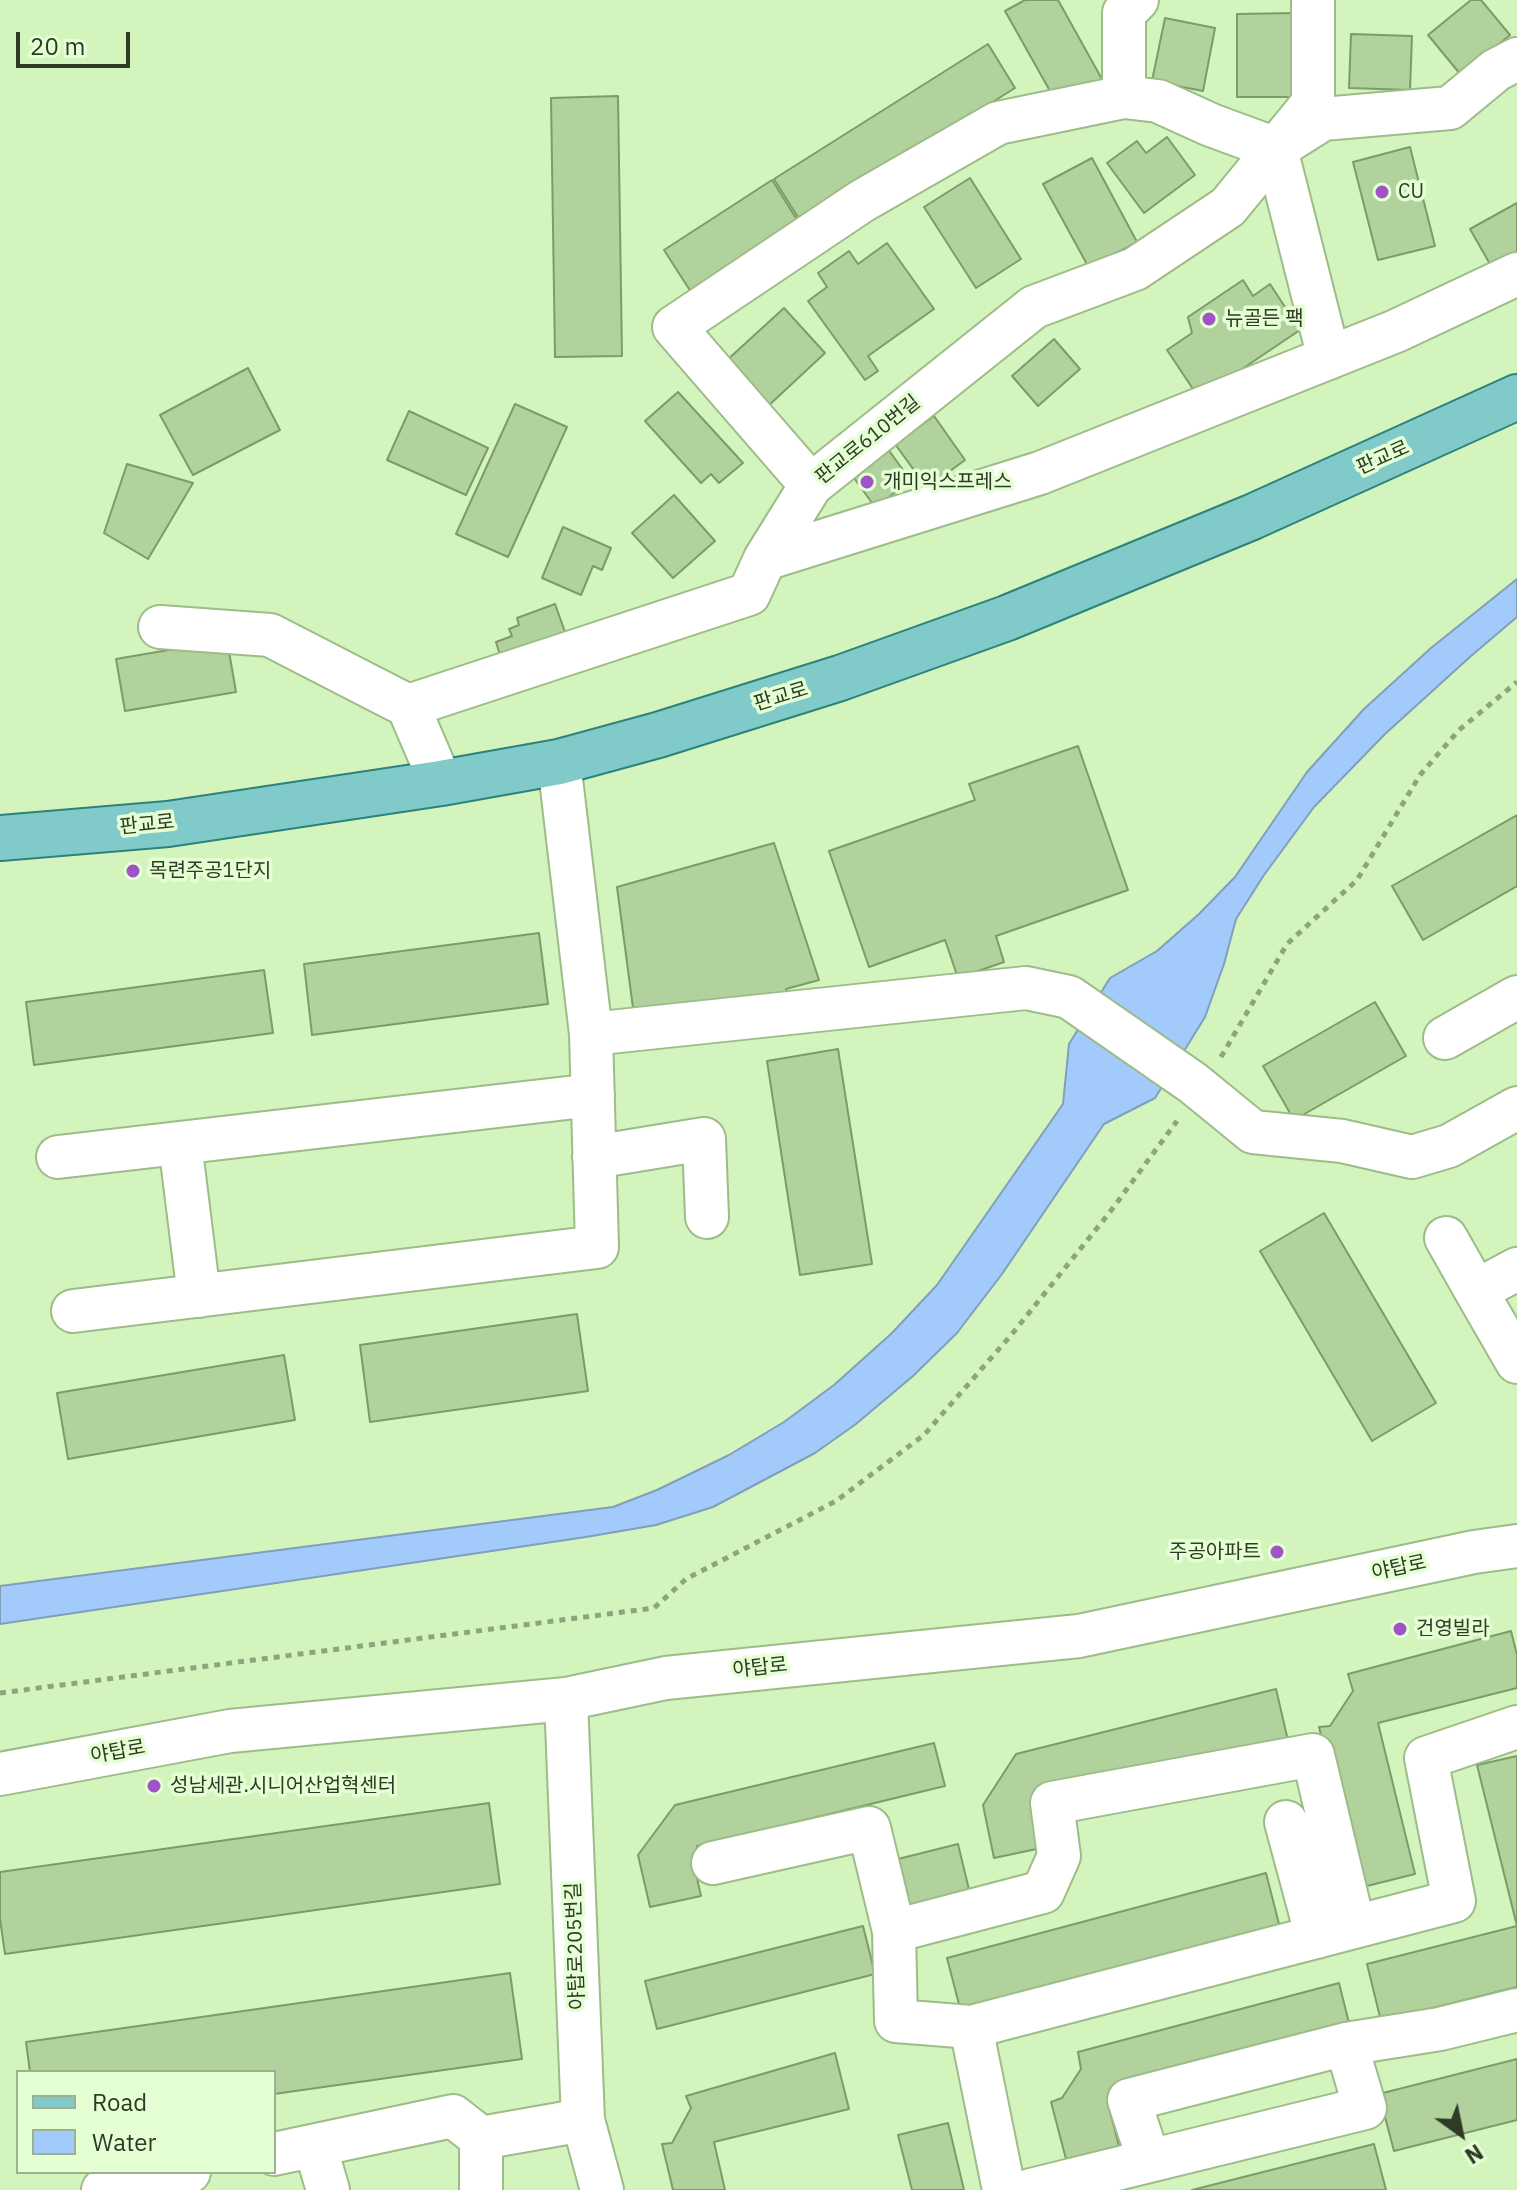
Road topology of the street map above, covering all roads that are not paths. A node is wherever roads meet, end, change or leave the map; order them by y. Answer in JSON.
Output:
{"nodes":[{"id":1,"x":1137,"y":0,"type":"edge"},
{"id":2,"x":1313,"y":0,"type":"edge"},
{"id":3,"x":1517,"y":59,"type":"edge"},
{"id":4,"x":1124,"y":97,"type":"junction"},
{"id":5,"x":1276,"y":149,"type":"junction"},
{"id":6,"x":1517,"y":274,"type":"edge"},
{"id":7,"x":1329,"y":358,"type":"junction"},
{"id":8,"x":1517,"y":397,"type":"edge"},
{"id":9,"x":811,"y":485,"type":"junction"},
{"id":10,"x":765,"y":559,"type":"junction"},
{"id":11,"x":160,"y":627,"type":"dead end"},
{"id":12,"x":408,"y":706,"type":"junction"},
{"id":13,"x":559,"y":762,"type":"junction"},
{"id":14,"x":441,"y":783,"type":"junction"},
{"id":15,"x":0,"y":838,"type":"edge"},
{"id":16,"x":1517,"y":997,"type":"edge"},
{"id":17,"x":591,"y":1034,"type":"junction"},
{"id":18,"x":1445,"y":1038,"type":"dead end"},
{"id":19,"x":593,"y":1095,"type":"junction"},
{"id":20,"x":1517,"y":1108,"type":"edge"},
{"id":21,"x":180,"y":1143,"type":"junction"},
{"id":22,"x":58,"y":1157,"type":"dead end"},
{"id":23,"x":594,"y":1157,"type":"junction"},
{"id":24,"x":707,"y":1217,"type":"dead end"},
{"id":25,"x":1446,"y":1238,"type":"dead end"},
{"id":26,"x":1517,"y":1269,"type":"edge"},
{"id":27,"x":1476,"y":1291,"type":"junction"},
{"id":28,"x":199,"y":1296,"type":"junction"},
{"id":29,"x":73,"y":1311,"type":"dead end"},
{"id":30,"x":1517,"y":1362,"type":"edge"},
{"id":31,"x":1517,"y":1546,"type":"edge"},
{"id":32,"x":566,"y":1699,"type":"junction"},
{"id":33,"x":1517,"y":1727,"type":"edge"},
{"id":34,"x":0,"y":1774,"type":"edge"},
{"id":35,"x":1286,"y":1822,"type":"dead end"},
{"id":36,"x":713,"y":1863,"type":"dead end"},
{"id":37,"x":894,"y":1931,"type":"junction"},
{"id":38,"x":1336,"y":1932,"type":"junction"},
{"id":39,"x":1517,"y":2010,"type":"edge"},
{"id":40,"x":971,"y":2027,"type":"junction"},
{"id":41,"x":1346,"y":2044,"type":"junction"},
{"id":42,"x":583,"y":2120,"type":"junction"},
{"id":43,"x":481,"y":2138,"type":"junction"},
{"id":44,"x":315,"y":2146,"type":"junction"},
{"id":45,"x":276,"y":2154,"type":"edge"},
{"id":46,"x":1149,"y":2161,"type":"junction"},
{"id":47,"x":179,"y":2174,"type":"edge"},
{"id":48,"x":103,"y":2190,"type":"edge"},
{"id":49,"x":328,"y":2190,"type":"edge"},
{"id":50,"x":481,"y":2190,"type":"edge"},
{"id":51,"x":602,"y":2190,"type":"edge"},
{"id":52,"x":1004,"y":2190,"type":"edge"},
{"id":53,"x":1031,"y":2190,"type":"edge"}],
"edges":[{"from":1,"to":4,"type":"street"},
{"from":2,"to":5,"type":"street","name":"판교로610번길"},
{"from":3,"to":5,"type":"street","name":"판교로610번길"},
{"from":4,"to":5,"type":"street"},
{"from":4,"to":9,"type":"street"},
{"from":5,"to":7,"type":"street"},
{"from":5,"to":9,"type":"street","name":"판교로610번길"},
{"from":6,"to":7,"type":"street"},
{"from":7,"to":10,"type":"street"},
{"from":8,"to":13,"type":"main road","name":"판교로"},
{"from":9,"to":10,"type":"street","name":"판교로610번길"},
{"from":10,"to":12,"type":"street","name":"판교로610번길"},
{"from":11,"to":12,"type":"street"},
{"from":12,"to":14,"type":"street"},
{"from":13,"to":14,"type":"main road","name":"판교로"},
{"from":13,"to":17,"type":"street"},
{"from":14,"to":15,"type":"main road","name":"판교로"},
{"from":16,"to":18,"type":"street"},
{"from":17,"to":19,"type":"street"},
{"from":17,"to":20,"type":"street"},
{"from":19,"to":21,"type":"street"},
{"from":19,"to":23,"type":"street"},
{"from":21,"to":22,"type":"street"},
{"from":21,"to":28,"type":"street"},
{"from":23,"to":24,"type":"street"},
{"from":23,"to":28,"type":"street"},
{"from":25,"to":27,"type":"street"},
{"from":26,"to":27,"type":"street"},
{"from":27,"to":30,"type":"street"},
{"from":28,"to":29,"type":"street"},
{"from":31,"to":32,"type":"street","name":"야탑로"},
{"from":32,"to":34,"type":"street","name":"야탑로"},
{"from":32,"to":42,"type":"street","name":"야탑로205번길"},
{"from":33,"to":38,"type":"street"},
{"from":35,"to":38,"type":"street"},
{"from":36,"to":37,"type":"street"},
{"from":37,"to":38,"type":"street"},
{"from":37,"to":40,"type":"street"},
{"from":38,"to":40,"type":"street"},
{"from":39,"to":41,"type":"street"},
{"from":40,"to":52,"type":"street"},
{"from":41,"to":46,"type":"street"},
{"from":41,"to":46,"type":"street"},
{"from":42,"to":43,"type":"street"},
{"from":42,"to":51,"type":"street","name":"야탑로205번길"},
{"from":43,"to":44,"type":"street"},
{"from":43,"to":50,"type":"street"},
{"from":44,"to":45,"type":"street"},
{"from":44,"to":49,"type":"street"},
{"from":46,"to":53,"type":"street"},
{"from":47,"to":48,"type":"street"}]}
